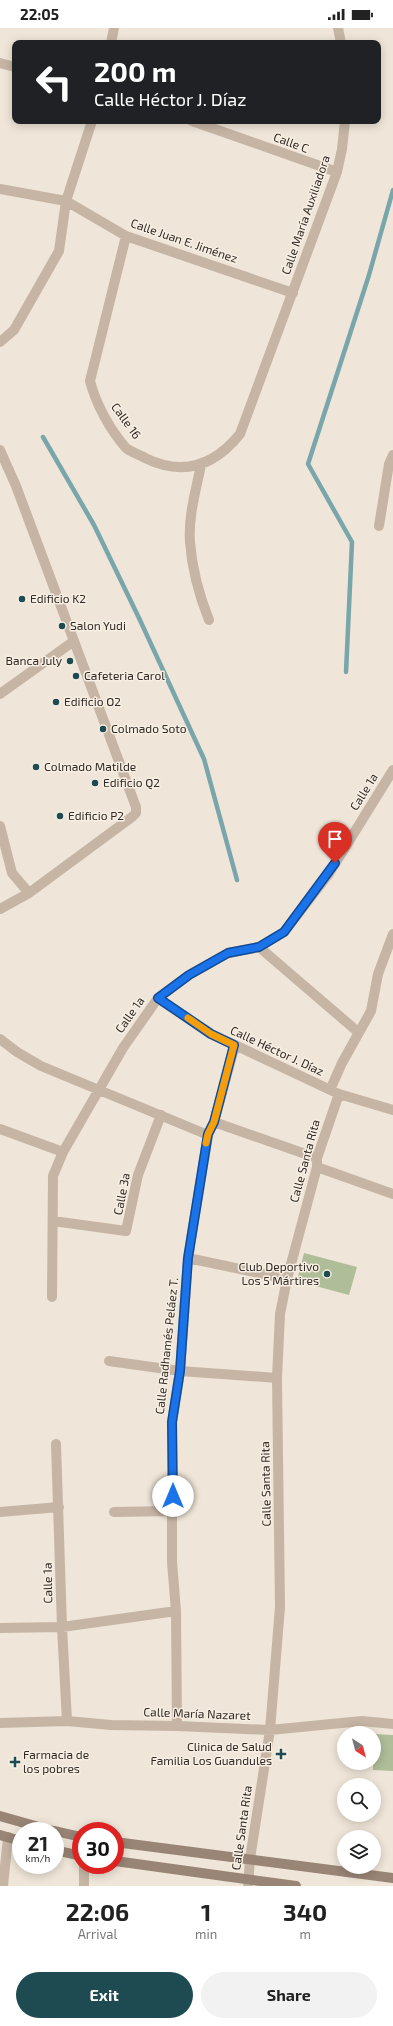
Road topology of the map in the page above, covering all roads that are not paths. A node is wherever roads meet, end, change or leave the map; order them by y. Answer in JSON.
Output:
{"nodes":[{"id":1,"x":114,"y":28,"type":"edge"},
{"id":2,"x":338,"y":28,"type":"edge"},
{"id":3,"x":112,"y":40,"type":"edge"},
{"id":4,"x":340,"y":40,"type":"edge"},
{"id":5,"x":0,"y":63,"type":"edge"},
{"id":6,"x":12,"y":66,"type":"edge"},
{"id":7,"x":91,"y":124,"type":"edge"},
{"id":8,"x":201,"y":124,"type":"edge"},
{"id":9,"x":345,"y":124,"type":"edge"},
{"id":10,"x":337,"y":172,"type":"junction"},
{"id":11,"x":0,"y":189,"type":"edge"},
{"id":12,"x":66,"y":201,"type":"junction"},
{"id":13,"x":126,"y":236,"type":"junction"},
{"id":14,"x":293,"y":293,"type":"junction"},
{"id":15,"x":0,"y":342,"type":"edge"},
{"id":16,"x":0,"y":450,"type":"edge"},
{"id":17,"x":393,"y":455,"type":"edge"},
{"id":18,"x":201,"y":465,"type":"junction"},
{"id":19,"x":379,"y":526,"type":"dead end"},
{"id":20,"x":209,"y":620,"type":"dead end"},
{"id":21,"x":74,"y":641,"type":"junction"},
{"id":22,"x":0,"y":694,"type":"edge"},
{"id":23,"x":393,"y":770,"type":"edge"},
{"id":24,"x":0,"y":826,"type":"edge"},
{"id":25,"x":29,"y":893,"type":"junction"},
{"id":26,"x":0,"y":909,"type":"edge"},
{"id":27,"x":392,"y":939,"type":"edge"},
{"id":28,"x":259,"y":947,"type":"junction"},
{"id":29,"x":158,"y":998,"type":"junction"},
{"id":30,"x":358,"y":1032,"type":"junction"},
{"id":31,"x":0,"y":1040,"type":"edge"},
{"id":32,"x":234,"y":1045,"type":"junction"},
{"id":33,"x":101,"y":1090,"type":"junction"},
{"id":34,"x":334,"y":1092,"type":"junction"},
{"id":35,"x":393,"y":1110,"type":"edge"},
{"id":36,"x":161,"y":1115,"type":"junction"},
{"id":37,"x":214,"y":1122,"type":"junction"},
{"id":38,"x":0,"y":1129,"type":"edge"},
{"id":39,"x":208,"y":1134,"type":"junction"},
{"id":40,"x":63,"y":1152,"type":"junction"},
{"id":41,"x":317,"y":1162,"type":"junction"},
{"id":42,"x":393,"y":1194,"type":"edge"},
{"id":43,"x":53,"y":1221,"type":"junction"},
{"id":44,"x":188,"y":1258,"type":"junction"},
{"id":45,"x":287,"y":1279,"type":"junction"},
{"id":46,"x":52,"y":1297,"type":"dead end"},
{"id":47,"x":109,"y":1361,"type":"dead end"},
{"id":48,"x":180,"y":1371,"type":"junction"},
{"id":49,"x":277,"y":1378,"type":"junction"},
{"id":50,"x":56,"y":1444,"type":"dead end"},
{"id":51,"x":59,"y":1507,"type":"junction"},
{"id":52,"x":173,"y":1511,"type":"junction"},
{"id":53,"x":0,"y":1512,"type":"edge"},
{"id":54,"x":114,"y":1512,"type":"dead end"},
{"id":55,"x":176,"y":1611,"type":"junction"},
{"id":56,"x":62,"y":1627,"type":"junction"},
{"id":57,"x":0,"y":1628,"type":"edge"},
{"id":58,"x":67,"y":1721,"type":"junction"},
{"id":59,"x":0,"y":1723,"type":"edge"},
{"id":60,"x":393,"y":1724,"type":"edge"},
{"id":61,"x":177,"y":1726,"type":"junction"},
{"id":62,"x":270,"y":1730,"type":"junction"},
{"id":63,"x":0,"y":1816,"type":"edge"},
{"id":64,"x":22,"y":1822,"type":"edge"},
{"id":65,"x":4,"y":1836,"type":"edge"},
{"id":66,"x":124,"y":1843,"type":"edge"},
{"id":67,"x":250,"y":1859,"type":"junction"},
{"id":68,"x":124,"y":1862,"type":"edge"},
{"id":69,"x":84,"y":1874,"type":"edge"},
{"id":70,"x":393,"y":1878,"type":"edge"},
{"id":71,"x":248,"y":1883,"type":"edge"},
{"id":72,"x":3,"y":1886,"type":"edge"},
{"id":73,"x":84,"y":1886,"type":"edge"},
{"id":74,"x":296,"y":1886,"type":"edge"}],
"edges":[{"from":1,"to":3,"type":"street"},
{"from":2,"to":4,"type":"street"},
{"from":5,"to":6,"type":"street"},
{"from":7,"to":12,"type":"street"},
{"from":8,"to":10,"type":"street","name":"Calle C"},
{"from":9,"to":10,"type":"street","name":"Calle María Auxiliadora"},
{"from":10,"to":14,"type":"street","name":"Calle María Auxiliadora"},
{"from":11,"to":12,"type":"street","name":"Calle Juan E. Jiménez"},
{"from":12,"to":13,"type":"street","name":"Calle Juan E. Jiménez"},
{"from":12,"to":15,"type":"street"},
{"from":13,"to":14,"type":"street","name":"Calle Juan E. Jiménez"},
{"from":13,"to":18,"type":"street","name":"Calle 16"},
{"from":14,"to":18,"type":"street","name":"Calle 16"},
{"from":16,"to":21,"type":"street"},
{"from":17,"to":19,"type":"street"},
{"from":18,"to":20,"type":"street"},
{"from":21,"to":22,"type":"street"},
{"from":21,"to":25,"type":"street"},
{"from":23,"to":28,"type":"street","name":"Calle 1a"},
{"from":24,"to":25,"type":"street"},
{"from":25,"to":26,"type":"street"},
{"from":27,"to":30,"type":"street","name":"Calle Santa Rita"},
{"from":28,"to":29,"type":"street","name":"Calle 1a"},
{"from":28,"to":30,"type":"street"},
{"from":29,"to":32,"type":"street","name":"Calle Héctor J. Díaz"},
{"from":29,"to":33,"type":"street","name":"Calle 1a"},
{"from":30,"to":34,"type":"street","name":"Calle Santa Rita"},
{"from":31,"to":33,"type":"street"},
{"from":32,"to":34,"type":"street","name":"Calle Héctor J. Díaz"},
{"from":32,"to":37,"type":"street","name":"Calle Radhamés Peláez T."},
{"from":33,"to":36,"type":"street"},
{"from":33,"to":40,"type":"street","name":"Calle 1a"},
{"from":34,"to":35,"type":"street","name":"Calle Héctor J. Díaz"},
{"from":34,"to":41,"type":"street","name":"Calle Santa Rita"},
{"from":36,"to":39,"type":"street"},
{"from":36,"to":43,"type":"street","name":"Calle 3a"},
{"from":37,"to":39,"type":"street","name":"Calle Radhamés Peláez T."},
{"from":37,"to":41,"type":"street"},
{"from":38,"to":40,"type":"street"},
{"from":39,"to":44,"type":"street","name":"Calle Radhamés Peláez T."},
{"from":40,"to":43,"type":"street","name":"Calle 1a"},
{"from":41,"to":42,"type":"street"},
{"from":41,"to":45,"type":"street","name":"Calle Santa Rita"},
{"from":43,"to":46,"type":"street","name":"Calle 1a"},
{"from":44,"to":45,"type":"street"},
{"from":44,"to":48,"type":"street","name":"Calle Radhamés Peláez T."},
{"from":45,"to":49,"type":"street","name":"Calle Santa Rita"},
{"from":47,"to":48,"type":"street"},
{"from":48,"to":49,"type":"street"},
{"from":48,"to":52,"type":"street","name":"Calle Radhamés Peláez T."},
{"from":49,"to":62,"type":"street","name":"Calle Santa Rita"},
{"from":50,"to":51,"type":"street","name":"Calle 1a"},
{"from":51,"to":53,"type":"street"},
{"from":51,"to":56,"type":"street","name":"Calle 1a"},
{"from":52,"to":54,"type":"street"},
{"from":52,"to":55,"type":"street","name":"Calle Radhamés Peláez T."},
{"from":55,"to":56,"type":"street"},
{"from":55,"to":61,"type":"street","name":"Calle Radhamés Peláez T."},
{"from":56,"to":57,"type":"street"},
{"from":56,"to":58,"type":"street","name":"Calle 1a"},
{"from":58,"to":59,"type":"street","name":"Calle María Nazaret"},
{"from":58,"to":61,"type":"street","name":"Calle María Nazaret"},
{"from":60,"to":62,"type":"street","name":"Calle María Nazaret"},
{"from":61,"to":62,"type":"street","name":"Calle María Nazaret"},
{"from":62,"to":67,"type":"street","name":"Calle Santa Rita"},
{"from":63,"to":64,"type":"main road"},
{"from":65,"to":72,"type":"street"},
{"from":66,"to":67,"type":"main road"},
{"from":67,"to":70,"type":"main road"},
{"from":67,"to":71,"type":"street","name":"Calle Santa Rita"},
{"from":68,"to":71,"type":"main road"},
{"from":69,"to":73,"type":"street"},
{"from":71,"to":74,"type":"main road"}]}
